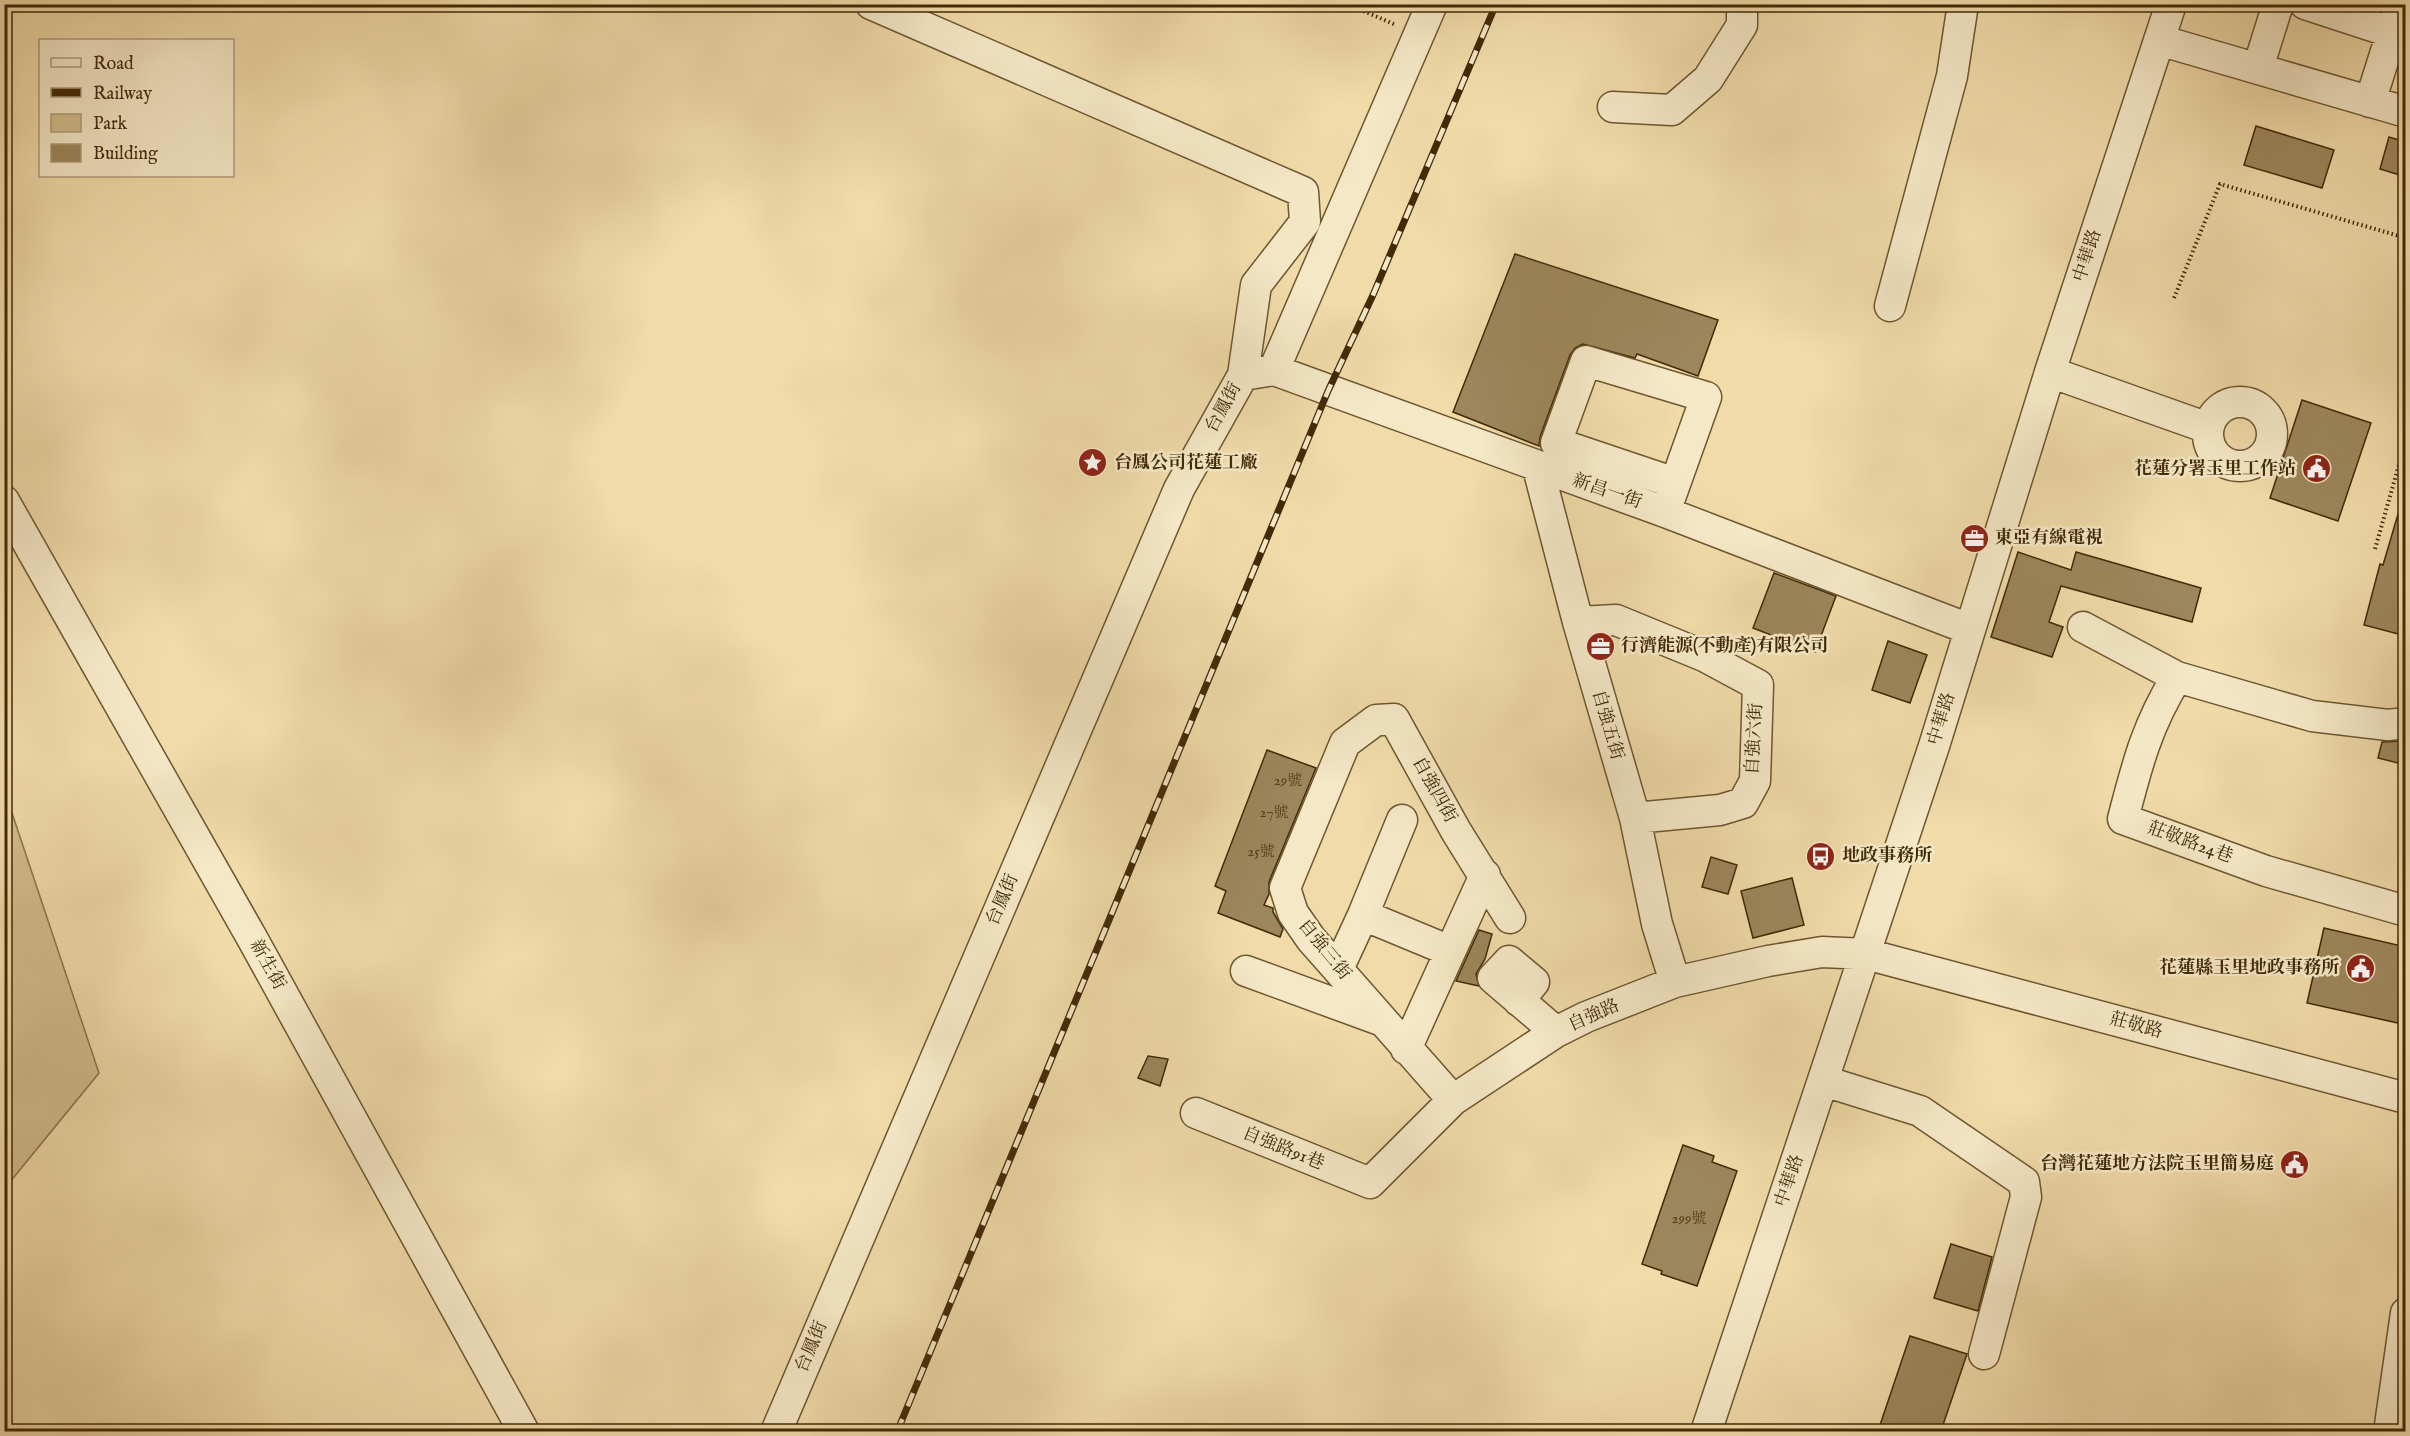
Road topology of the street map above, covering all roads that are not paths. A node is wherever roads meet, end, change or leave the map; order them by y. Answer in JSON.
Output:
{"nodes":[{"id":1,"x":871,"y":4,"type":"edge"},
{"id":2,"x":1432,"y":4,"type":"edge"},
{"id":3,"x":1742,"y":4,"type":"edge"},
{"id":4,"x":1963,"y":4,"type":"edge"},
{"id":5,"x":2171,"y":4,"type":"edge"},
{"id":6,"x":2278,"y":4,"type":"edge"},
{"id":7,"x":2305,"y":4,"type":"edge"},
{"id":8,"x":2401,"y":4,"type":"edge"},
{"id":9,"x":2399,"y":35,"type":"edge"},
{"id":10,"x":2159,"y":40,"type":"junction"},
{"id":11,"x":2258,"y":68,"type":"junction"},
{"id":12,"x":2370,"y":102,"type":"junction"},
{"id":13,"x":1613,"y":107,"type":"dead end"},
{"id":14,"x":2406,"y":112,"type":"edge"},
{"id":15,"x":1890,"y":306,"type":"dead end"},
{"id":16,"x":1274,"y":370,"type":"junction"},
{"id":17,"x":2050,"y":372,"type":"junction"},
{"id":18,"x":1243,"y":375,"type":"junction"},
{"id":19,"x":2208,"y":428,"type":"dead end"},
{"id":20,"x":1538,"y":468,"type":"junction"},
{"id":21,"x":1675,"y":483,"type":"junction"},
{"id":22,"x":4,"y":501,"type":"edge"},
{"id":23,"x":1665,"y":512,"type":"junction"},
{"id":24,"x":1578,"y":622,"type":"junction"},
{"id":25,"x":2083,"y":627,"type":"dead end"},
{"id":26,"x":1969,"y":629,"type":"junction"},
{"id":27,"x":2177,"y":677,"type":"junction"},
{"id":28,"x":1376,"y":720,"type":"joint"},
{"id":29,"x":2406,"y":723,"type":"edge"},
{"id":30,"x":1635,"y":818,"type":"junction"},
{"id":31,"x":1401,"y":820,"type":"dead end"},
{"id":32,"x":1485,"y":875,"type":"junction"},
{"id":33,"x":2406,"y":911,"type":"edge"},
{"id":34,"x":1363,"y":915,"type":"junction"},
{"id":35,"x":1509,"y":918,"type":"dead end"},
{"id":36,"x":1450,"y":951,"type":"junction"},
{"id":37,"x":1866,"y":954,"type":"junction"},
{"id":38,"x":1338,"y":969,"type":"junction"},
{"id":39,"x":1246,"y":971,"type":"dead end"},
{"id":40,"x":1675,"y":982,"type":"junction"},
{"id":41,"x":1519,"y":1001,"type":"dead end"},
{"id":42,"x":1383,"y":1021,"type":"junction"},
{"id":43,"x":1556,"y":1032,"type":"junction"},
{"id":44,"x":1406,"y":1049,"type":"junction"},
{"id":45,"x":1824,"y":1081,"type":"junction"},
{"id":46,"x":2406,"y":1098,"type":"edge"},
{"id":47,"x":1453,"y":1100,"type":"junction"},
{"id":48,"x":1196,"y":1113,"type":"dead end"},
{"id":49,"x":1370,"y":1183,"type":"joint"},
{"id":50,"x":2406,"y":1313,"type":"edge"},
{"id":51,"x":1984,"y":1354,"type":"dead end"},
{"id":52,"x":2395,"y":1414,"type":"edge"},
{"id":53,"x":524,"y":1431,"type":"edge"},
{"id":54,"x":776,"y":1431,"type":"edge"},
{"id":55,"x":1706,"y":1431,"type":"edge"}],
"edges":[{"from":1,"to":18,"type":"street"},
{"from":2,"to":16,"type":"street"},
{"from":3,"to":13,"type":"street"},
{"from":4,"to":15,"type":"street"},
{"from":5,"to":10,"type":"street","name":"中華路"},
{"from":6,"to":11,"type":"street"},
{"from":7,"to":9,"type":"street"},
{"from":8,"to":9,"type":"street"},
{"from":9,"to":12,"type":"street"},
{"from":10,"to":11,"type":"street"},
{"from":10,"to":17,"type":"street","name":"中華路"},
{"from":11,"to":12,"type":"street"},
{"from":12,"to":14,"type":"street"},
{"from":16,"to":18,"type":"street","name":"新昌一街"},
{"from":16,"to":20,"type":"street","name":"新昌一街"},
{"from":17,"to":19,"type":"street"},
{"from":17,"to":26,"type":"street","name":"中華路"},
{"from":18,"to":54,"type":"street","name":"台鳳街"},
{"from":20,"to":23,"type":"street","name":"新昌一街"},
{"from":20,"to":24,"type":"street","name":"自強五街"},
{"from":21,"to":21,"type":"street"},
{"from":21,"to":23,"type":"street"},
{"from":22,"to":53,"type":"street","name":"新生街"},
{"from":23,"to":26,"type":"street","name":"新昌一街"},
{"from":24,"to":30,"type":"street","name":"自強五街"},
{"from":24,"to":30,"type":"street","name":"自強六街"},
{"from":25,"to":27,"type":"street"},
{"from":26,"to":37,"type":"street","name":"中華路"},
{"from":27,"to":29,"type":"street"},
{"from":27,"to":33,"type":"street","name":"莊敬路24巷"},
{"from":28,"to":32,"type":"street","name":"自強四街"},
{"from":28,"to":38,"type":"street","name":"自強三街"},
{"from":30,"to":40,"type":"street","name":"自強五街"},
{"from":31,"to":34,"type":"street"},
{"from":32,"to":35,"type":"street","name":"自強四街"},
{"from":32,"to":36,"type":"street"},
{"from":34,"to":36,"type":"street"},
{"from":34,"to":38,"type":"street"},
{"from":36,"to":44,"type":"street"},
{"from":37,"to":40,"type":"street","name":"自強路"},
{"from":37,"to":45,"type":"street","name":"中華路"},
{"from":37,"to":46,"type":"street","name":"莊敬路"},
{"from":38,"to":42,"type":"street","name":"自強三街"},
{"from":39,"to":42,"type":"street"},
{"from":40,"to":43,"type":"street","name":"自強路"},
{"from":41,"to":43,"type":"street"},
{"from":42,"to":44,"type":"street","name":"自強三街"},
{"from":43,"to":47,"type":"street","name":"自強路"},
{"from":44,"to":47,"type":"street","name":"自強三街"},
{"from":45,"to":51,"type":"street"},
{"from":45,"to":55,"type":"street","name":"中華路"},
{"from":47,"to":49,"type":"street","name":"自強路"},
{"from":48,"to":49,"type":"street","name":"自強路91巷"},
{"from":50,"to":52,"type":"street"}]}
